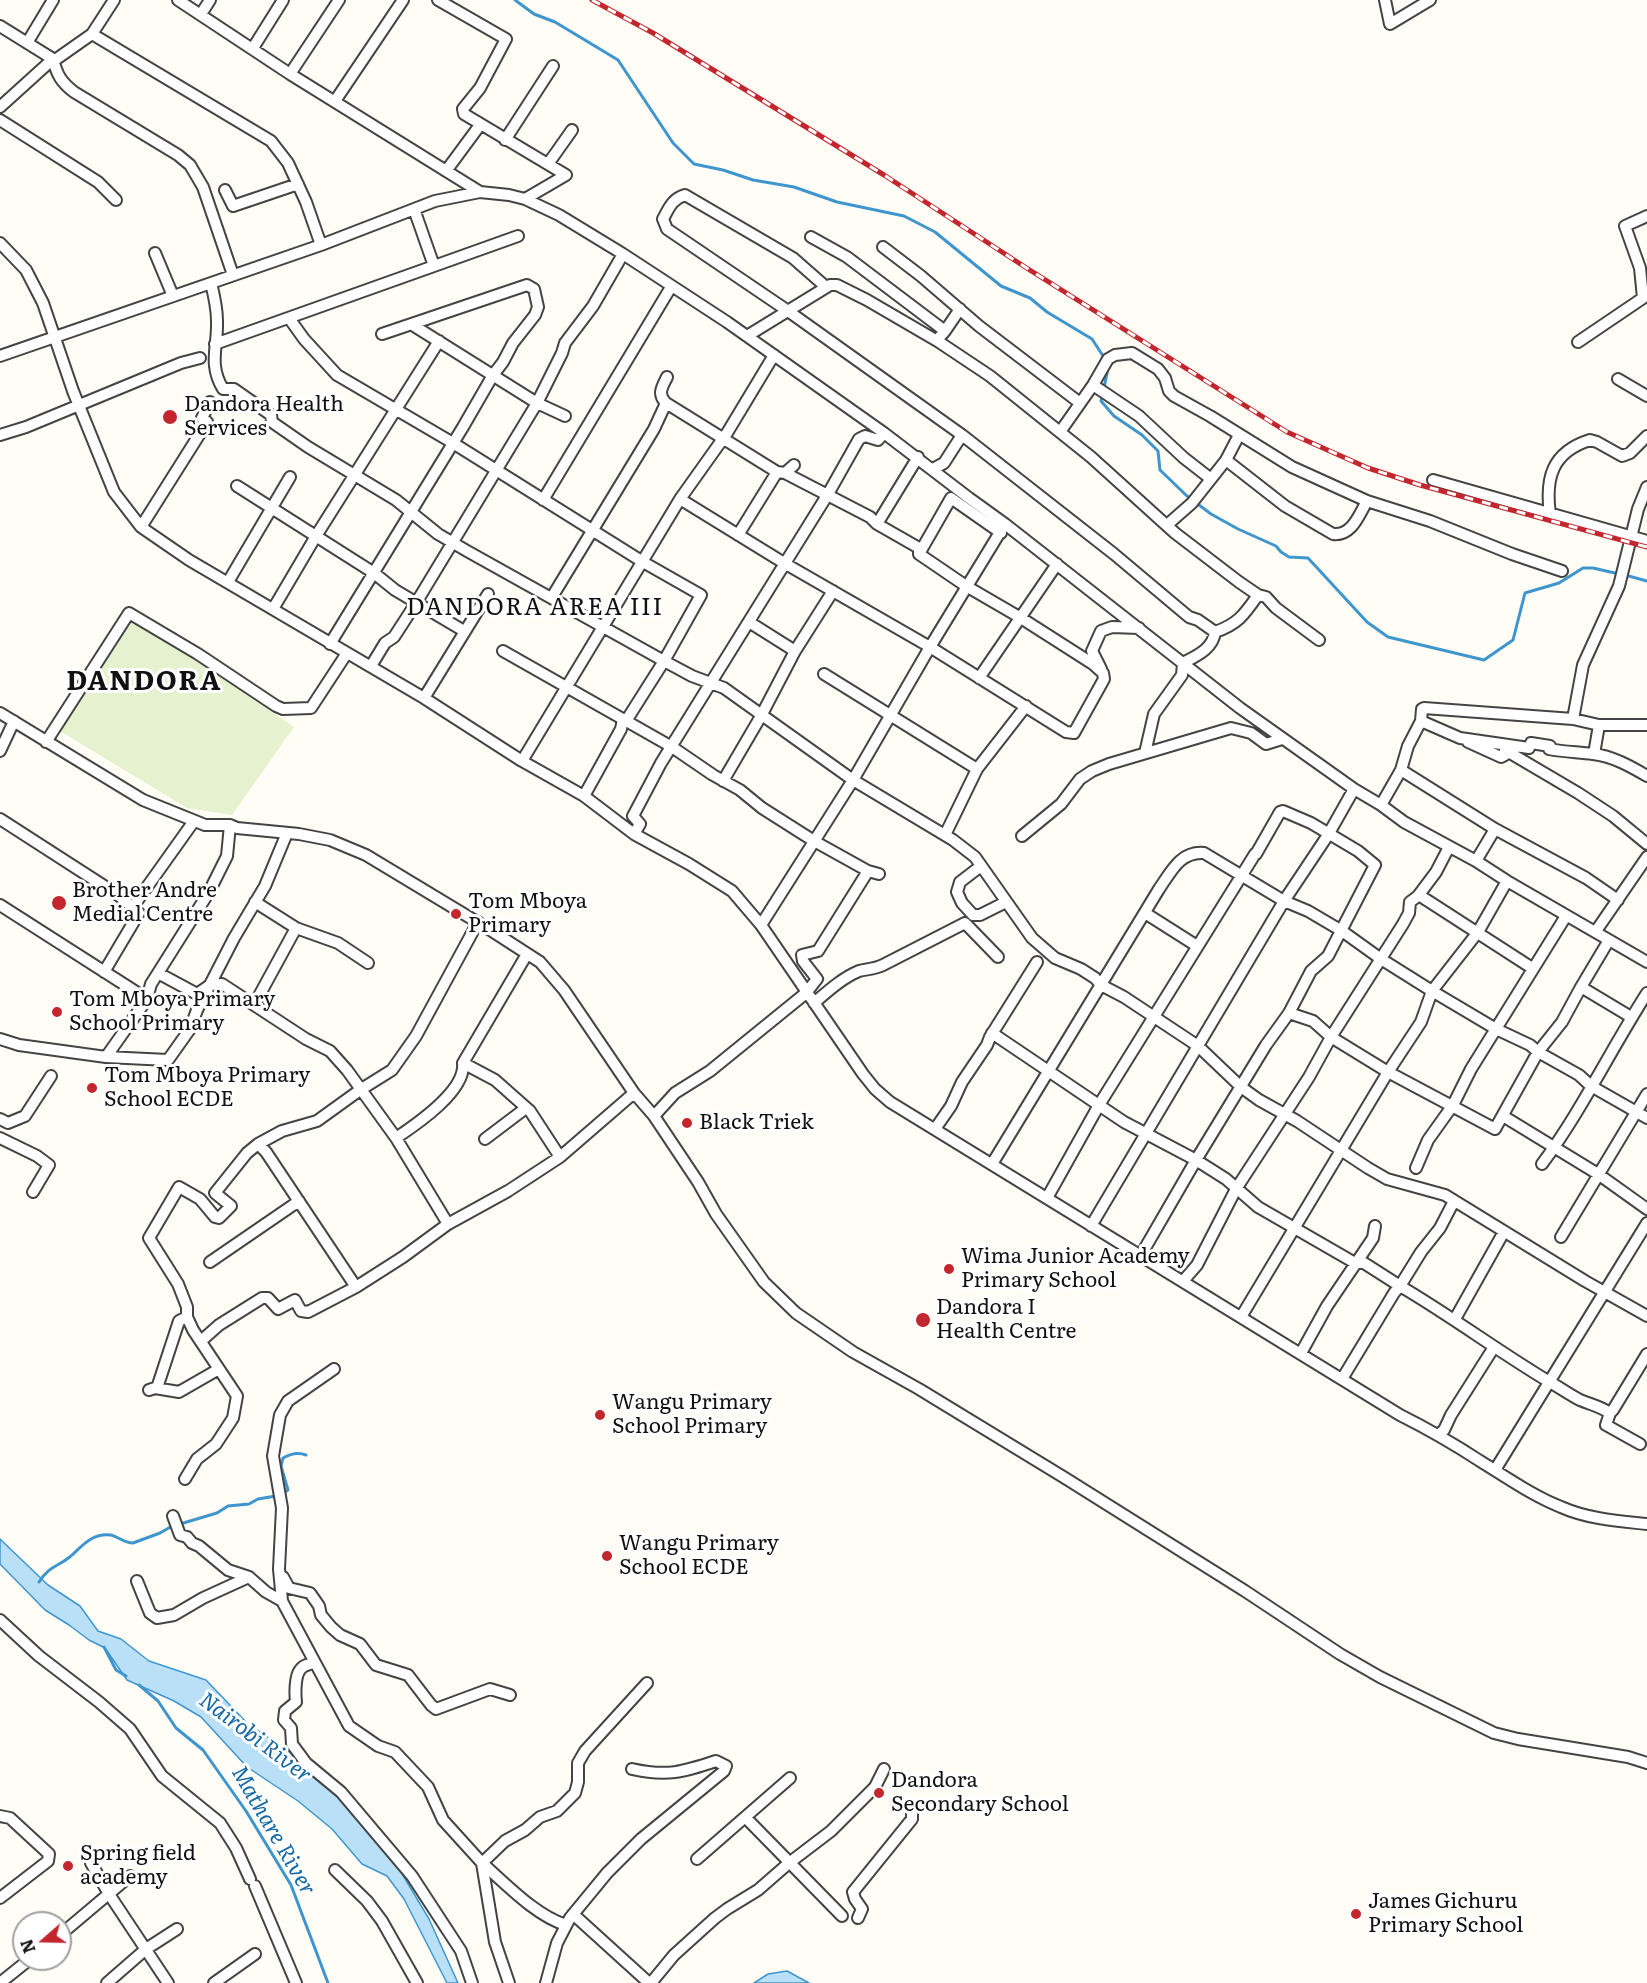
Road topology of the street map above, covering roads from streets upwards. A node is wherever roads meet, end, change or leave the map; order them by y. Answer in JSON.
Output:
{"nodes":[{"id":1,"x":53,"y":0,"type":"edge"},
{"id":2,"x":114,"y":0,"type":"edge"},
{"id":3,"x":178,"y":0,"type":"edge"},
{"id":4,"x":210,"y":0,"type":"edge"},
{"id":5,"x":282,"y":0,"type":"edge"},
{"id":6,"x":339,"y":0,"type":"edge"},
{"id":7,"x":403,"y":0,"type":"edge"},
{"id":8,"x":438,"y":0,"type":"edge"},
{"id":9,"x":1385,"y":0,"type":"edge"},
{"id":10,"x":1430,"y":0,"type":"edge"},
{"id":11,"x":201,"y":14,"type":"junction"},
{"id":12,"x":0,"y":26,"type":"edge"},
{"id":13,"x":92,"y":34,"type":"junction"},
{"id":14,"x":27,"y":43,"type":"junction"},
{"id":15,"x":253,"y":48,"type":"junction"},
{"id":16,"x":53,"y":59,"type":"junction"},
{"id":17,"x":553,"y":66,"type":"dead end"},
{"id":18,"x":290,"y":74,"type":"junction"},
{"id":19,"x":335,"y":101,"type":"junction"},
{"id":20,"x":0,"y":107,"type":"edge"},
{"id":21,"x":0,"y":120,"type":"edge"},
{"id":22,"x":480,"y":125,"type":"junction"},
{"id":23,"x":572,"y":130,"type":"dead end"},
{"id":24,"x":505,"y":140,"type":"junction"},
{"id":25,"x":548,"y":164,"type":"junction"},
{"id":26,"x":446,"y":171,"type":"junction"},
{"id":27,"x":298,"y":184,"type":"junction"},
{"id":28,"x":225,"y":190,"type":"dead end"},
{"id":29,"x":480,"y":192,"type":"junction"},
{"id":30,"x":525,"y":199,"type":"junction"},
{"id":31,"x":116,"y":200,"type":"dead end"},
{"id":32,"x":414,"y":209,"type":"junction"},
{"id":33,"x":1647,"y":216,"type":"edge"},
{"id":34,"x":518,"y":236,"type":"dead end"},
{"id":35,"x":811,"y":237,"type":"dead end"},
{"id":36,"x":0,"y":243,"type":"edge"},
{"id":37,"x":321,"y":245,"type":"junction"},
{"id":38,"x":883,"y":247,"type":"dead end"},
{"id":39,"x":155,"y":253,"type":"dead end"},
{"id":40,"x":623,"y":254,"type":"junction"},
{"id":41,"x":434,"y":266,"type":"junction"},
{"id":42,"x":233,"y":275,"type":"junction"},
{"id":43,"x":211,"y":283,"type":"junction"},
{"id":44,"x":671,"y":287,"type":"junction"},
{"id":45,"x":826,"y":287,"type":"junction"},
{"id":46,"x":172,"y":296,"type":"junction"},
{"id":47,"x":960,"y":309,"type":"junction"},
{"id":48,"x":788,"y":311,"type":"junction"},
{"id":49,"x":289,"y":318,"type":"junction"},
{"id":50,"x":411,"y":324,"type":"junction"},
{"id":51,"x":945,"y":331,"type":"junction"},
{"id":52,"x":382,"y":334,"type":"dead end"},
{"id":53,"x":747,"y":336,"type":"junction"},
{"id":54,"x":55,"y":337,"type":"junction"},
{"id":55,"x":937,"y":340,"type":"junction"},
{"id":56,"x":439,"y":341,"type":"junction"},
{"id":57,"x":1578,"y":342,"type":"dead end"},
{"id":58,"x":216,"y":344,"type":"junction"},
{"id":59,"x":774,"y":355,"type":"junction"},
{"id":60,"x":0,"y":356,"type":"edge"},
{"id":61,"x":200,"y":358,"type":"dead end"},
{"id":62,"x":493,"y":375,"type":"junction"},
{"id":63,"x":667,"y":377,"type":"dead end"},
{"id":64,"x":1618,"y":379,"type":"dead end"},
{"id":65,"x":1093,"y":385,"type":"junction"},
{"id":66,"x":1647,"y":396,"type":"edge"},
{"id":67,"x":210,"y":402,"type":"dead end"},
{"id":68,"x":537,"y":402,"type":"junction"},
{"id":69,"x":666,"y":403,"type":"junction"},
{"id":70,"x":1080,"y":403,"type":"junction"},
{"id":71,"x":79,"y":404,"type":"junction"},
{"id":72,"x":396,"y":410,"type":"junction"},
{"id":73,"x":564,"y":416,"type":"dead end"},
{"id":74,"x":1060,"y":432,"type":"junction"},
{"id":75,"x":884,"y":433,"type":"junction"},
{"id":76,"x":0,"y":435,"type":"edge"},
{"id":77,"x":962,"y":435,"type":"junction"},
{"id":78,"x":1239,"y":435,"type":"junction"},
{"id":79,"x":1647,"y":436,"type":"edge"},
{"id":80,"x":722,"y":438,"type":"junction"},
{"id":81,"x":453,"y":443,"type":"junction"},
{"id":82,"x":918,"y":457,"type":"junction"},
{"id":83,"x":1226,"y":460,"type":"junction"},
{"id":84,"x":933,"y":469,"type":"junction"},
{"id":85,"x":785,"y":470,"type":"junction"},
{"id":86,"x":495,"y":471,"type":"junction"},
{"id":87,"x":355,"y":474,"type":"junction"},
{"id":88,"x":290,"y":477,"type":"dead end"},
{"id":89,"x":1211,"y":479,"type":"junction"},
{"id":90,"x":1433,"y":480,"type":"dead end"},
{"id":91,"x":237,"y":486,"type":"dead end"},
{"id":92,"x":1647,"y":487,"type":"edge"},
{"id":93,"x":828,"y":494,"type":"junction"},
{"id":94,"x":680,"y":499,"type":"junction"},
{"id":95,"x":543,"y":500,"type":"junction"},
{"id":96,"x":1367,"y":501,"type":"junction"},
{"id":97,"x":271,"y":508,"type":"junction"},
{"id":98,"x":410,"y":512,"type":"junction"},
{"id":99,"x":1550,"y":514,"type":"junction"},
{"id":100,"x":877,"y":524,"type":"junction"},
{"id":101,"x":1167,"y":525,"type":"junction"},
{"id":102,"x":141,"y":527,"type":"junction"},
{"id":103,"x":1003,"y":528,"type":"junction"},
{"id":104,"x":592,"y":530,"type":"junction"},
{"id":105,"x":738,"y":534,"type":"junction"},
{"id":106,"x":316,"y":536,"type":"junction"},
{"id":107,"x":1632,"y":537,"type":"junction"},
{"id":108,"x":1647,"y":541,"type":"edge"},
{"id":109,"x":452,"y":542,"type":"junction"},
{"id":110,"x":919,"y":554,"type":"junction"},
{"id":111,"x":643,"y":562,"type":"junction"},
{"id":112,"x":784,"y":562,"type":"junction"},
{"id":113,"x":1057,"y":564,"type":"junction"},
{"id":114,"x":1562,"y":571,"type":"dead end"},
{"id":115,"x":374,"y":573,"type":"junction"},
{"id":116,"x":228,"y":582,"type":"junction"},
{"id":117,"x":966,"y":586,"type":"junction"},
{"id":118,"x":833,"y":591,"type":"junction"},
{"id":119,"x":488,"y":594,"type":"dead end"},
{"id":120,"x":1258,"y":595,"type":"junction"},
{"id":121,"x":552,"y":597,"type":"junction"},
{"id":122,"x":416,"y":603,"type":"junction"},
{"id":123,"x":273,"y":609,"type":"junction"},
{"id":124,"x":1021,"y":618,"type":"junction"},
{"id":125,"x":749,"y":622,"type":"junction"},
{"id":126,"x":604,"y":626,"type":"junction"},
{"id":127,"x":1139,"y":628,"type":"junction"},
{"id":128,"x":464,"y":631,"type":"junction"},
{"id":129,"x":1215,"y":632,"type":"junction"},
{"id":130,"x":1319,"y":640,"type":"dead end"},
{"id":131,"x":330,"y":644,"type":"junction"},
{"id":132,"x":930,"y":647,"type":"junction"},
{"id":133,"x":503,"y":651,"type":"dead end"},
{"id":134,"x":795,"y":651,"type":"junction"},
{"id":135,"x":347,"y":652,"type":"junction"},
{"id":136,"x":664,"y":661,"type":"junction"},
{"id":137,"x":1183,"y":663,"type":"junction"},
{"id":138,"x":371,"y":666,"type":"junction"},
{"id":139,"x":1103,"y":673,"type":"junction"},
{"id":140,"x":824,"y":674,"type":"dead end"},
{"id":141,"x":979,"y":678,"type":"junction"},
{"id":142,"x":711,"y":682,"type":"junction"},
{"id":143,"x":566,"y":687,"type":"junction"},
{"id":144,"x":424,"y":698,"type":"junction"},
{"id":145,"x":1026,"y":706,"type":"junction"},
{"id":146,"x":0,"y":713,"type":"edge"},
{"id":147,"x":890,"y":715,"type":"junction"},
{"id":148,"x":761,"y":716,"type":"junction"},
{"id":149,"x":1574,"y":719,"type":"junction"},
{"id":150,"x":625,"y":720,"type":"junction"},
{"id":151,"x":14,"y":721,"type":"junction"},
{"id":152,"x":1421,"y":721,"type":"junction"},
{"id":153,"x":1599,"y":725,"type":"junction"},
{"id":154,"x":1647,"y":725,"type":"edge"},
{"id":155,"x":1282,"y":739,"type":"junction"},
{"id":156,"x":46,"y":742,"type":"junction"},
{"id":157,"x":672,"y":747,"type":"junction"},
{"id":158,"x":1506,"y":748,"type":"junction"},
{"id":159,"x":0,"y":751,"type":"edge"},
{"id":160,"x":1145,"y":753,"type":"junction"},
{"id":161,"x":1594,"y":754,"type":"junction"},
{"id":162,"x":522,"y":761,"type":"junction"},
{"id":163,"x":977,"y":769,"type":"junction"},
{"id":164,"x":1401,"y":770,"type":"junction"},
{"id":165,"x":1647,"y":776,"type":"edge"},
{"id":166,"x":853,"y":780,"type":"junction"},
{"id":167,"x":723,"y":781,"type":"junction"},
{"id":168,"x":1354,"y":789,"type":"junction"},
{"id":169,"x":584,"y":796,"type":"junction"},
{"id":170,"x":1381,"y":805,"type":"junction"},
{"id":171,"x":0,"y":819,"type":"edge"},
{"id":172,"x":194,"y":821,"type":"junction"},
{"id":173,"x":230,"y":825,"type":"junction"},
{"id":174,"x":1495,"y":829,"type":"junction"},
{"id":175,"x":287,"y":833,"type":"junction"},
{"id":176,"x":634,"y":834,"type":"junction"},
{"id":177,"x":945,"y":835,"type":"junction"},
{"id":178,"x":1328,"y":835,"type":"junction"},
{"id":179,"x":1022,"y":836,"type":"dead end"},
{"id":180,"x":814,"y":841,"type":"junction"},
{"id":181,"x":1647,"y":844,"type":"edge"},
{"id":182,"x":1449,"y":847,"type":"junction"},
{"id":183,"x":1647,"y":857,"type":"edge"},
{"id":184,"x":1476,"y":861,"type":"junction"},
{"id":185,"x":981,"y":866,"type":"junction"},
{"id":186,"x":1242,"y":874,"type":"junction"},
{"id":187,"x":1507,"y":881,"type":"junction"},
{"id":188,"x":1418,"y":896,"type":"junction"},
{"id":189,"x":1618,"y":900,"type":"junction"},
{"id":190,"x":1284,"y":901,"type":"junction"},
{"id":191,"x":255,"y":902,"type":"junction"},
{"id":192,"x":1006,"y":902,"type":"junction"},
{"id":193,"x":0,"y":905,"type":"edge"},
{"id":194,"x":132,"y":908,"type":"junction"},
{"id":195,"x":1144,"y":913,"type":"junction"},
{"id":196,"x":1566,"y":916,"type":"junction"},
{"id":197,"x":478,"y":922,"type":"junction"},
{"id":198,"x":761,"y":925,"type":"junction"},
{"id":199,"x":296,"y":928,"type":"junction"},
{"id":200,"x":1342,"y":931,"type":"junction"},
{"id":201,"x":1596,"y":931,"type":"junction"},
{"id":202,"x":1478,"y":932,"type":"junction"},
{"id":203,"x":1609,"y":940,"type":"junction"},
{"id":204,"x":1197,"y":946,"type":"junction"},
{"id":205,"x":527,"y":954,"type":"junction"},
{"id":206,"x":998,"y":957,"type":"dead end"},
{"id":207,"x":1381,"y":959,"type":"junction"},
{"id":208,"x":1647,"y":962,"type":"edge"},
{"id":209,"x":368,"y":963,"type":"dead end"},
{"id":210,"x":1037,"y":963,"type":"dead end"},
{"id":211,"x":1532,"y":968,"type":"junction"},
{"id":212,"x":104,"y":972,"type":"junction"},
{"id":213,"x":158,"y":973,"type":"junction"},
{"id":214,"x":210,"y":985,"type":"junction"},
{"id":215,"x":1101,"y":985,"type":"junction"},
{"id":216,"x":1581,"y":987,"type":"junction"},
{"id":217,"x":1432,"y":991,"type":"junction"},
{"id":218,"x":806,"y":993,"type":"junction"},
{"id":219,"x":1647,"y":993,"type":"edge"},
{"id":220,"x":147,"y":999,"type":"junction"},
{"id":221,"x":814,"y":1003,"type":"junction"},
{"id":222,"x":254,"y":1005,"type":"junction"},
{"id":223,"x":1289,"y":1013,"type":"junction"},
{"id":224,"x":1155,"y":1017,"type":"junction"},
{"id":225,"x":1631,"y":1017,"type":"junction"},
{"id":226,"x":1496,"y":1029,"type":"junction"},
{"id":227,"x":992,"y":1033,"type":"junction"},
{"id":228,"x":1331,"y":1037,"type":"junction"},
{"id":229,"x":0,"y":1039,"type":"edge"},
{"id":230,"x":1198,"y":1046,"type":"junction"},
{"id":231,"x":1538,"y":1052,"type":"junction"},
{"id":232,"x":106,"y":1056,"type":"junction"},
{"id":233,"x":463,"y":1063,"type":"junction"},
{"id":234,"x":1048,"y":1071,"type":"junction"},
{"id":235,"x":1388,"y":1072,"type":"junction"},
{"id":236,"x":51,"y":1076,"type":"dead end"},
{"id":237,"x":1591,"y":1086,"type":"junction"},
{"id":238,"x":1241,"y":1087,"type":"junction"},
{"id":239,"x":360,"y":1090,"type":"junction"},
{"id":240,"x":634,"y":1093,"type":"junction"},
{"id":241,"x":1647,"y":1094,"type":"edge"},
{"id":242,"x":1453,"y":1105,"type":"junction"},
{"id":243,"x":1100,"y":1106,"type":"junction"},
{"id":244,"x":526,"y":1108,"type":"junction"},
{"id":245,"x":1285,"y":1113,"type":"junction"},
{"id":246,"x":1642,"y":1115,"type":"edge"},
{"id":247,"x":654,"y":1116,"type":"junction"},
{"id":248,"x":1503,"y":1116,"type":"junction"},
{"id":249,"x":0,"y":1119,"type":"edge"},
{"id":250,"x":935,"y":1129,"type":"junction"},
{"id":251,"x":1146,"y":1133,"type":"junction"},
{"id":252,"x":0,"y":1138,"type":"edge"},
{"id":253,"x":396,"y":1138,"type":"junction"},
{"id":254,"x":485,"y":1138,"type":"dead end"},
{"id":255,"x":258,"y":1144,"type":"junction"},
{"id":256,"x":1555,"y":1147,"type":"junction"},
{"id":257,"x":1341,"y":1151,"type":"junction"},
{"id":258,"x":560,"y":1158,"type":"junction"},
{"id":259,"x":1196,"y":1160,"type":"junction"},
{"id":260,"x":992,"y":1164,"type":"junction"},
{"id":261,"x":1542,"y":1164,"type":"dead end"},
{"id":262,"x":1416,"y":1168,"type":"dead end"},
{"id":263,"x":1598,"y":1174,"type":"junction"},
{"id":264,"x":1236,"y":1188,"type":"junction"},
{"id":265,"x":33,"y":1192,"type":"dead end"},
{"id":266,"x":1047,"y":1198,"type":"junction"},
{"id":267,"x":299,"y":1201,"type":"junction"},
{"id":268,"x":1454,"y":1203,"type":"dead end"},
{"id":269,"x":1647,"y":1209,"type":"edge"},
{"id":270,"x":1647,"y":1223,"type":"edge"},
{"id":271,"x":448,"y":1224,"type":"junction"},
{"id":272,"x":1091,"y":1226,"type":"junction"},
{"id":273,"x":1376,"y":1226,"type":"dead end"},
{"id":274,"x":1295,"y":1227,"type":"junction"},
{"id":275,"x":1502,"y":1237,"type":"dead end"},
{"id":276,"x":1561,"y":1237,"type":"dead end"},
{"id":277,"x":1141,"y":1255,"type":"junction"},
{"id":278,"x":210,"y":1262,"type":"dead end"},
{"id":279,"x":1355,"y":1263,"type":"junction"},
{"id":280,"x":1184,"y":1280,"type":"junction"},
{"id":281,"x":1400,"y":1286,"type":"junction"},
{"id":282,"x":357,"y":1287,"type":"junction"},
{"id":283,"x":1606,"y":1291,"type":"junction"},
{"id":284,"x":1647,"y":1316,"type":"edge"},
{"id":285,"x":187,"y":1317,"type":"junction"},
{"id":286,"x":1241,"y":1317,"type":"junction"},
{"id":287,"x":1455,"y":1319,"type":"junction"},
{"id":288,"x":201,"y":1341,"type":"junction"},
{"id":289,"x":1494,"y":1347,"type":"junction"},
{"id":290,"x":1300,"y":1353,"type":"junction"},
{"id":291,"x":1647,"y":1353,"type":"edge"},
{"id":292,"x":219,"y":1369,"type":"junction"},
{"id":293,"x":334,"y":1369,"type":"dead end"},
{"id":294,"x":1342,"y":1379,"type":"junction"},
{"id":295,"x":1549,"y":1382,"type":"junction"},
{"id":296,"x":1610,"y":1413,"type":"junction"},
{"id":297,"x":1438,"y":1435,"type":"junction"},
{"id":298,"x":1640,"y":1444,"type":"dead end"},
{"id":299,"x":1495,"y":1470,"type":"junction"},
{"id":300,"x":184,"y":1479,"type":"dead end"},
{"id":301,"x":175,"y":1522,"type":"dead end"},
{"id":302,"x":1647,"y":1524,"type":"edge"},
{"id":303,"x":279,"y":1569,"type":"junction"},
{"id":304,"x":249,"y":1577,"type":"junction"},
{"id":305,"x":136,"y":1581,"type":"dead end"},
{"id":306,"x":282,"y":1601,"type":"junction"},
{"id":307,"x":0,"y":1620,"type":"edge"},
{"id":308,"x":314,"y":1662,"type":"junction"},
{"id":309,"x":648,"y":1683,"type":"dead end"},
{"id":310,"x":510,"y":1695,"type":"dead end"},
{"id":311,"x":1647,"y":1763,"type":"edge"},
{"id":312,"x":632,"y":1769,"type":"dead end"},
{"id":313,"x":884,"y":1769,"type":"dead end"},
{"id":314,"x":790,"y":1778,"type":"dead end"},
{"id":315,"x":912,"y":1813,"type":"dead end"},
{"id":316,"x":1,"y":1815,"type":"edge"},
{"id":317,"x":746,"y":1818,"type":"junction"},
{"id":318,"x":697,"y":1859,"type":"dead end"},
{"id":319,"x":91,"y":1863,"type":"dead end"},
{"id":320,"x":482,"y":1863,"type":"junction"},
{"id":321,"x":789,"y":1863,"type":"junction"},
{"id":322,"x":335,"y":1870,"type":"dead end"},
{"id":323,"x":130,"y":1876,"type":"dead end"},
{"id":324,"x":109,"y":1894,"type":"junction"},
{"id":325,"x":0,"y":1898,"type":"edge"},
{"id":326,"x":573,"y":1914,"type":"junction"},
{"id":327,"x":842,"y":1916,"type":"dead end"},
{"id":328,"x":858,"y":1918,"type":"dead end"},
{"id":329,"x":72,"y":1925,"type":"edge"},
{"id":330,"x":566,"y":1925,"type":"junction"},
{"id":331,"x":177,"y":1929,"type":"dead end"},
{"id":332,"x":147,"y":1949,"type":"junction"},
{"id":333,"x":255,"y":1954,"type":"dead end"},
{"id":334,"x":15,"y":1971,"type":"edge"},
{"id":335,"x":0,"y":1983,"type":"edge"},
{"id":336,"x":107,"y":1983,"type":"edge"},
{"id":337,"x":168,"y":1983,"type":"edge"},
{"id":338,"x":214,"y":1983,"type":"edge"},
{"id":339,"x":296,"y":1983,"type":"edge"},
{"id":340,"x":417,"y":1983,"type":"edge"},
{"id":341,"x":472,"y":1983,"type":"edge"},
{"id":342,"x":509,"y":1983,"type":"edge"},
{"id":343,"x":546,"y":1983,"type":"edge"},
{"id":344,"x":650,"y":1983,"type":"edge"}],
"edges":[{"from":1,"to":14,"type":"street"},
{"from":2,"to":13,"type":"street"},
{"from":3,"to":11,"type":"street"},
{"from":4,"to":11,"type":"street"},
{"from":5,"to":15,"type":"street"},
{"from":6,"to":18,"type":"street"},
{"from":7,"to":19,"type":"street"},
{"from":8,"to":22,"type":"street"},
{"from":9,"to":10,"type":"street"},
{"from":11,"to":15,"type":"street"},
{"from":12,"to":14,"type":"street"},
{"from":13,"to":16,"type":"street"},
{"from":13,"to":27,"type":"street"},
{"from":14,"to":16,"type":"street"},
{"from":15,"to":18,"type":"street"},
{"from":16,"to":20,"type":"street"},
{"from":16,"to":42,"type":"street"},
{"from":17,"to":24,"type":"street"},
{"from":18,"to":19,"type":"street"},
{"from":19,"to":26,"type":"street"},
{"from":21,"to":31,"type":"street"},
{"from":22,"to":24,"type":"street"},
{"from":22,"to":26,"type":"street"},
{"from":23,"to":25,"type":"street"},
{"from":24,"to":25,"type":"street"},
{"from":25,"to":30,"type":"street"},
{"from":26,"to":29,"type":"street"},
{"from":27,"to":28,"type":"street"},
{"from":27,"to":37,"type":"street"},
{"from":29,"to":30,"type":"street"},
{"from":29,"to":32,"type":"street"},
{"from":30,"to":40,"type":"street"},
{"from":32,"to":37,"type":"street"},
{"from":32,"to":41,"type":"street"},
{"from":33,"to":57,"type":"street"},
{"from":34,"to":41,"type":"street"},
{"from":35,"to":51,"type":"street"},
{"from":36,"to":54,"type":"street"},
{"from":37,"to":42,"type":"street"},
{"from":38,"to":47,"type":"street"},
{"from":39,"to":46,"type":"street"},
{"from":40,"to":44,"type":"street"},
{"from":40,"to":68,"type":"street"},
{"from":41,"to":49,"type":"street"},
{"from":42,"to":43,"type":"street"},
{"from":43,"to":46,"type":"street"},
{"from":43,"to":58,"type":"street"},
{"from":44,"to":53,"type":"street"},
{"from":44,"to":95,"type":"street"},
{"from":45,"to":48,"type":"street"},
{"from":45,"to":48,"type":"street"},
{"from":45,"to":55,"type":"street"},
{"from":46,"to":54,"type":"street"},
{"from":47,"to":51,"type":"street"},
{"from":47,"to":70,"type":"street"},
{"from":48,"to":53,"type":"street"},
{"from":48,"to":77,"type":"street"},
{"from":49,"to":58,"type":"street"},
{"from":49,"to":72,"type":"street"},
{"from":50,"to":52,"type":"street"},
{"from":50,"to":56,"type":"street"},
{"from":50,"to":62,"type":"street"},
{"from":51,"to":55,"type":"street"},
{"from":53,"to":59,"type":"street"},
{"from":54,"to":60,"type":"street"},
{"from":54,"to":71,"type":"street"},
{"from":55,"to":74,"type":"street"},
{"from":56,"to":62,"type":"street"},
{"from":56,"to":72,"type":"street"},
{"from":58,"to":87,"type":"street"},
{"from":59,"to":75,"type":"street"},
{"from":59,"to":80,"type":"street"},
{"from":61,"to":71,"type":"street"},
{"from":62,"to":68,"type":"street"},
{"from":62,"to":81,"type":"street"},
{"from":63,"to":69,"type":"street"},
{"from":64,"to":66,"type":"street"},
{"from":65,"to":70,"type":"street"},
{"from":65,"to":78,"type":"street"},
{"from":65,"to":89,"type":"street"},
{"from":67,"to":102,"type":"street"},
{"from":68,"to":73,"type":"street"},
{"from":68,"to":86,"type":"street"},
{"from":69,"to":80,"type":"street"},
{"from":69,"to":104,"type":"street"},
{"from":70,"to":74,"type":"street"},
{"from":71,"to":76,"type":"street"},
{"from":71,"to":102,"type":"street"},
{"from":72,"to":81,"type":"street"},
{"from":72,"to":87,"type":"street"},
{"from":74,"to":101,"type":"street"},
{"from":75,"to":82,"type":"street"},
{"from":75,"to":93,"type":"street"},
{"from":77,"to":84,"type":"street"},
{"from":77,"to":129,"type":"street"},
{"from":78,"to":83,"type":"street"},
{"from":78,"to":96,"type":"street"},
{"from":79,"to":99,"type":"street"},
{"from":80,"to":85,"type":"street"},
{"from":80,"to":94,"type":"street"},
{"from":81,"to":86,"type":"street"},
{"from":81,"to":98,"type":"street"},
{"from":82,"to":84,"type":"street"},
{"from":82,"to":100,"type":"street"},
{"from":83,"to":89,"type":"street"},
{"from":83,"to":96,"type":"street"},
{"from":84,"to":103,"type":"street"},
{"from":85,"to":93,"type":"street"},
{"from":85,"to":105,"type":"street"},
{"from":86,"to":95,"type":"street"},
{"from":86,"to":109,"type":"street"},
{"from":87,"to":98,"type":"street"},
{"from":87,"to":106,"type":"street"},
{"from":88,"to":97,"type":"street"},
{"from":89,"to":101,"type":"street"},
{"from":90,"to":99,"type":"street"},
{"from":91,"to":97,"type":"street"},
{"from":92,"to":107,"type":"street"},
{"from":93,"to":100,"type":"street"},
{"from":93,"to":112,"type":"street"},
{"from":94,"to":105,"type":"street"},
{"from":94,"to":111,"type":"street"},
{"from":95,"to":104,"type":"street"},
{"from":96,"to":114,"type":"street"},
{"from":97,"to":106,"type":"street"},
{"from":97,"to":116,"type":"street"},
{"from":98,"to":109,"type":"street"},
{"from":98,"to":115,"type":"street"},
{"from":99,"to":107,"type":"street"},
{"from":100,"to":110,"type":"street"},
{"from":101,"to":120,"type":"street"},
{"from":102,"to":116,"type":"street"},
{"from":103,"to":110,"type":"street"},
{"from":103,"to":113,"type":"street"},
{"from":103,"to":117,"type":"street"},
{"from":104,"to":111,"type":"street"},
{"from":104,"to":121,"type":"street"},
{"from":105,"to":112,"type":"street"},
{"from":106,"to":115,"type":"street"},
{"from":106,"to":123,"type":"street"},
{"from":107,"to":108,"type":"street"},
{"from":107,"to":149,"type":"street"},
{"from":109,"to":121,"type":"street"},
{"from":109,"to":122,"type":"street"},
{"from":110,"to":117,"type":"street"},
{"from":111,"to":126,"type":"street"},
{"from":111,"to":136,"type":"street"},
{"from":112,"to":118,"type":"street"},
{"from":112,"to":125,"type":"street"},
{"from":113,"to":124,"type":"street"},
{"from":113,"to":127,"type":"street"},
{"from":115,"to":122,"type":"street"},
{"from":115,"to":131,"type":"street"},
{"from":116,"to":123,"type":"street"},
{"from":117,"to":124,"type":"street"},
{"from":117,"to":132,"type":"street"},
{"from":118,"to":132,"type":"street"},
{"from":118,"to":134,"type":"street"},
{"from":119,"to":128,"type":"street"},
{"from":120,"to":129,"type":"street"},
{"from":120,"to":130,"type":"street"},
{"from":121,"to":126,"type":"street"},
{"from":122,"to":128,"type":"street"},
{"from":122,"to":138,"type":"street"},
{"from":123,"to":131,"type":"street"},
{"from":124,"to":139,"type":"street"},
{"from":124,"to":141,"type":"street"},
{"from":125,"to":134,"type":"street"},
{"from":125,"to":142,"type":"street"},
{"from":126,"to":136,"type":"street"},
{"from":126,"to":143,"type":"street"},
{"from":127,"to":137,"type":"street"},
{"from":127,"to":139,"type":"street"},
{"from":128,"to":144,"type":"street"},
{"from":129,"to":137,"type":"street"},
{"from":131,"to":135,"type":"street"},
{"from":132,"to":141,"type":"street"},
{"from":132,"to":147,"type":"street"},
{"from":133,"to":143,"type":"street"},
{"from":134,"to":148,"type":"street"},
{"from":135,"to":138,"type":"street"},
{"from":135,"to":156,"type":"street"},
{"from":136,"to":142,"type":"street"},
{"from":136,"to":150,"type":"street"},
{"from":137,"to":155,"type":"street"},
{"from":137,"to":160,"type":"street"},
{"from":138,"to":144,"type":"street"},
{"from":139,"to":145,"type":"street"},
{"from":140,"to":147,"type":"street"},
{"from":141,"to":145,"type":"street"},
{"from":142,"to":148,"type":"street"},
{"from":142,"to":157,"type":"street"},
{"from":143,"to":150,"type":"street"},
{"from":143,"to":162,"type":"street"},
{"from":144,"to":162,"type":"street"},
{"from":145,"to":163,"type":"street"},
{"from":146,"to":151,"type":"street"},
{"from":147,"to":163,"type":"street"},
{"from":147,"to":166,"type":"street"},
{"from":148,"to":166,"type":"street"},
{"from":148,"to":167,"type":"street"},
{"from":149,"to":152,"type":"street"},
{"from":149,"to":153,"type":"street"},
{"from":150,"to":157,"type":"street"},
{"from":150,"to":169,"type":"street"},
{"from":151,"to":156,"type":"street"},
{"from":151,"to":159,"type":"street"},
{"from":152,"to":158,"type":"street"},
{"from":152,"to":164,"type":"street"},
{"from":153,"to":154,"type":"street"},
{"from":153,"to":161,"type":"street"},
{"from":155,"to":160,"type":"street"},
{"from":155,"to":168,"type":"street"},
{"from":156,"to":172,"type":"street"},
{"from":157,"to":167,"type":"street"},
{"from":157,"to":176,"type":"street"},
{"from":158,"to":161,"type":"street"},
{"from":158,"to":181,"type":"street"},
{"from":160,"to":179,"type":"street"},
{"from":161,"to":165,"type":"street"},
{"from":162,"to":169,"type":"street"},
{"from":163,"to":177,"type":"street"},
{"from":164,"to":170,"type":"street"},
{"from":164,"to":174,"type":"street"},
{"from":166,"to":177,"type":"street"},
{"from":166,"to":180,"type":"street"},
{"from":167,"to":180,"type":"street"},
{"from":168,"to":170,"type":"street"},
{"from":168,"to":178,"type":"street"},
{"from":169,"to":176,"type":"street"},
{"from":170,"to":182,"type":"street"},
{"from":171,"to":194,"type":"street"},
{"from":172,"to":173,"type":"street"},
{"from":172,"to":194,"type":"street"},
{"from":173,"to":175,"type":"street"},
{"from":173,"to":213,"type":"street"},
{"from":174,"to":184,"type":"street"},
{"from":174,"to":189,"type":"street"},
{"from":175,"to":191,"type":"street"},
{"from":175,"to":197,"type":"street"},
{"from":176,"to":198,"type":"street"},
{"from":177,"to":185,"type":"street"},
{"from":178,"to":186,"type":"street"},
{"from":178,"to":190,"type":"street"},
{"from":178,"to":200,"type":"street"},
{"from":180,"to":198,"type":"street"},
{"from":180,"to":218,"type":"street"},
{"from":182,"to":184,"type":"street"},
{"from":182,"to":188,"type":"street"},
{"from":183,"to":189,"type":"street"},
{"from":184,"to":187,"type":"street"},
{"from":185,"to":192,"type":"street"},
{"from":185,"to":192,"type":"street"},
{"from":186,"to":190,"type":"street"},
{"from":186,"to":195,"type":"street"},
{"from":186,"to":204,"type":"street"},
{"from":187,"to":196,"type":"street"},
{"from":187,"to":202,"type":"street"},
{"from":188,"to":202,"type":"street"},
{"from":188,"to":207,"type":"street"},
{"from":189,"to":201,"type":"street"},
{"from":190,"to":200,"type":"street"},
{"from":190,"to":230,"type":"street"},
{"from":191,"to":199,"type":"street"},
{"from":191,"to":214,"type":"street"},
{"from":192,"to":215,"type":"street"},
{"from":193,"to":212,"type":"street"},
{"from":194,"to":212,"type":"street"},
{"from":195,"to":204,"type":"street"},
{"from":195,"to":215,"type":"street"},
{"from":196,"to":201,"type":"street"},
{"from":196,"to":211,"type":"street"},
{"from":197,"to":205,"type":"street"},
{"from":197,"to":239,"type":"street"},
{"from":198,"to":218,"type":"street"},
{"from":199,"to":209,"type":"street"},
{"from":199,"to":222,"type":"street"},
{"from":200,"to":207,"type":"street"},
{"from":200,"to":223,"type":"street"},
{"from":201,"to":203,"type":"street"},
{"from":202,"to":211,"type":"street"},
{"from":202,"to":217,"type":"street"},
{"from":203,"to":208,"type":"street"},
{"from":203,"to":216,"type":"street"},
{"from":204,"to":224,"type":"street"},
{"from":205,"to":233,"type":"street"},
{"from":205,"to":240,"type":"street"},
{"from":206,"to":221,"type":"street"},
{"from":207,"to":217,"type":"street"},
{"from":207,"to":228,"type":"street"},
{"from":210,"to":227,"type":"street"},
{"from":211,"to":226,"type":"street"},
{"from":212,"to":220,"type":"street"},
{"from":213,"to":214,"type":"street"},
{"from":213,"to":220,"type":"street"},
{"from":214,"to":222,"type":"street"},
{"from":214,"to":232,"type":"street"},
{"from":215,"to":224,"type":"street"},
{"from":215,"to":234,"type":"street"},
{"from":216,"to":225,"type":"street"},
{"from":216,"to":231,"type":"street"},
{"from":217,"to":226,"type":"street"},
{"from":217,"to":235,"type":"street"},
{"from":218,"to":221,"type":"street"},
{"from":218,"to":247,"type":"street"},
{"from":219,"to":225,"type":"street"},
{"from":220,"to":232,"type":"street"},
{"from":221,"to":250,"type":"street"},
{"from":222,"to":239,"type":"street"},
{"from":223,"to":228,"type":"street"},
{"from":223,"to":238,"type":"street"},
{"from":224,"to":230,"type":"street"},
{"from":224,"to":243,"type":"street"},
{"from":225,"to":237,"type":"street"},
{"from":226,"to":231,"type":"street"},
{"from":226,"to":242,"type":"street"},
{"from":227,"to":234,"type":"street"},
{"from":227,"to":250,"type":"street"},
{"from":228,"to":235,"type":"street"},
{"from":228,"to":245,"type":"street"},
{"from":229,"to":232,"type":"street"},
{"from":230,"to":238,"type":"street"},
{"from":230,"to":251,"type":"street"},
{"from":231,"to":237,"type":"street"},
{"from":231,"to":248,"type":"street"},
{"from":233,"to":244,"type":"street"},
{"from":233,"to":253,"type":"street"},
{"from":234,"to":243,"type":"street"},
{"from":234,"to":260,"type":"street"},
{"from":235,"to":242,"type":"street"},
{"from":235,"to":257,"type":"street"},
{"from":236,"to":249,"type":"street"},
{"from":237,"to":246,"type":"street"},
{"from":237,"to":256,"type":"street"},
{"from":238,"to":245,"type":"street"},
{"from":238,"to":259,"type":"street"},
{"from":239,"to":253,"type":"street"},
{"from":239,"to":255,"type":"street"},
{"from":240,"to":247,"type":"street"},
{"from":240,"to":258,"type":"street"},
{"from":241,"to":246,"type":"street"},
{"from":242,"to":248,"type":"street"},
{"from":242,"to":262,"type":"street"},
{"from":243,"to":251,"type":"street"},
{"from":243,"to":266,"type":"street"},
{"from":244,"to":254,"type":"street"},
{"from":244,"to":258,"type":"street"},
{"from":245,"to":257,"type":"street"},
{"from":245,"to":264,"type":"street"},
{"from":246,"to":263,"type":"street"},
{"from":247,"to":311,"type":"street"},
{"from":248,"to":256,"type":"street"},
{"from":250,"to":260,"type":"street"},
{"from":251,"to":259,"type":"street"},
{"from":251,"to":272,"type":"street"},
{"from":252,"to":265,"type":"street"},
{"from":253,"to":271,"type":"street"},
{"from":255,"to":267,"type":"street"},
{"from":255,"to":285,"type":"street"},
{"from":256,"to":261,"type":"street"},
{"from":256,"to":263,"type":"street"},
{"from":257,"to":274,"type":"street"},
{"from":257,"to":283,"type":"street"},
{"from":258,"to":271,"type":"street"},
{"from":259,"to":264,"type":"street"},
{"from":259,"to":277,"type":"street"},
{"from":260,"to":266,"type":"street"},
{"from":263,"to":269,"type":"street"},
{"from":263,"to":276,"type":"street"},
{"from":264,"to":274,"type":"street"},
{"from":264,"to":280,"type":"street"},
{"from":266,"to":272,"type":"street"},
{"from":267,"to":278,"type":"street"},
{"from":267,"to":282,"type":"street"},
{"from":268,"to":281,"type":"street"},
{"from":270,"to":283,"type":"street"},
{"from":271,"to":282,"type":"street"},
{"from":272,"to":277,"type":"street"},
{"from":273,"to":279,"type":"street"},
{"from":274,"to":279,"type":"street"},
{"from":274,"to":286,"type":"street"},
{"from":275,"to":287,"type":"street"},
{"from":277,"to":280,"type":"street"},
{"from":279,"to":281,"type":"street"},
{"from":279,"to":290,"type":"street"},
{"from":280,"to":286,"type":"street"},
{"from":281,"to":287,"type":"street"},
{"from":281,"to":294,"type":"street"},
{"from":282,"to":288,"type":"street"},
{"from":283,"to":284,"type":"street"},
{"from":283,"to":295,"type":"street"},
{"from":285,"to":288,"type":"street"},
{"from":285,"to":292,"type":"street"},
{"from":286,"to":290,"type":"street"},
{"from":287,"to":289,"type":"street"},
{"from":288,"to":292,"type":"street"},
{"from":289,"to":295,"type":"street"},
{"from":289,"to":297,"type":"street"},
{"from":290,"to":294,"type":"street"},
{"from":291,"to":296,"type":"street"},
{"from":292,"to":300,"type":"street"},
{"from":293,"to":303,"type":"street"},
{"from":294,"to":297,"type":"street"},
{"from":295,"to":296,"type":"street"},
{"from":295,"to":299,"type":"street"},
{"from":296,"to":298,"type":"street"},
{"from":297,"to":299,"type":"street"},
{"from":299,"to":302,"type":"street"},
{"from":301,"to":304,"type":"street"},
{"from":303,"to":306,"type":"street"},
{"from":303,"to":310,"type":"street"},
{"from":304,"to":305,"type":"street"},
{"from":304,"to":306,"type":"street"},
{"from":306,"to":308,"type":"street"},
{"from":307,"to":339,"type":"street"},
{"from":308,"to":320,"type":"street"},
{"from":308,"to":341,"type":"street"},
{"from":309,"to":320,"type":"street"},
{"from":312,"to":326,"type":"street"},
{"from":313,"to":321,"type":"street"},
{"from":314,"to":317,"type":"street"},
{"from":315,"to":328,"type":"street"},
{"from":316,"to":325,"type":"street"},
{"from":317,"to":318,"type":"street"},
{"from":317,"to":321,"type":"street"},
{"from":319,"to":324,"type":"street"},
{"from":320,"to":330,"type":"street"},
{"from":320,"to":342,"type":"street"},
{"from":321,"to":327,"type":"street"},
{"from":321,"to":344,"type":"street"},
{"from":322,"to":340,"type":"street"},
{"from":323,"to":324,"type":"street"},
{"from":324,"to":329,"type":"street"},
{"from":324,"to":332,"type":"street"},
{"from":326,"to":330,"type":"street"},
{"from":326,"to":344,"type":"street"},
{"from":330,"to":343,"type":"street"},
{"from":331,"to":332,"type":"street"},
{"from":332,"to":336,"type":"street"},
{"from":332,"to":337,"type":"street"},
{"from":333,"to":338,"type":"street"},
{"from":334,"to":335,"type":"street"}]}
